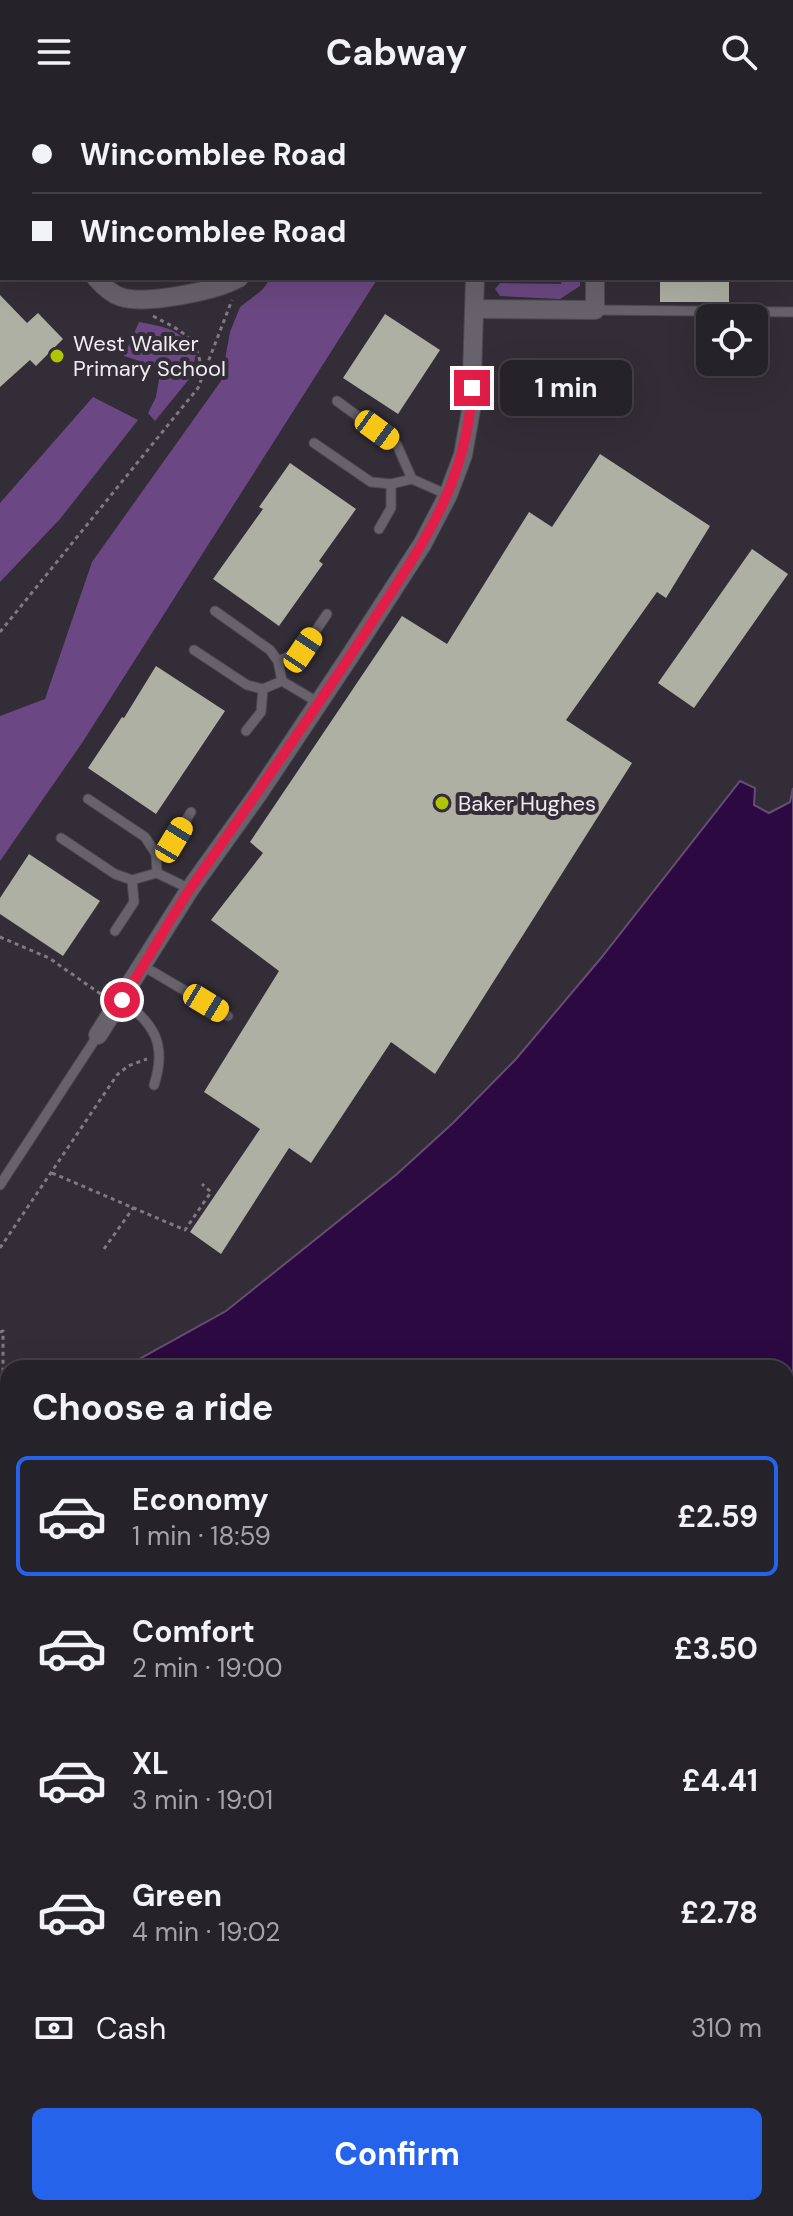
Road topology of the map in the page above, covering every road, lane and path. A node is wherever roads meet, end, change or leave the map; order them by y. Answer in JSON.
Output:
{"nodes":[{"id":1,"x":98,"y":280,"type":"edge"},
{"id":2,"x":234,"y":280,"type":"edge"},
{"id":3,"x":475,"y":280,"type":"edge"},
{"id":4,"x":595,"y":280,"type":"edge"},
{"id":5,"x":232,"y":299,"type":"dead end"},
{"id":6,"x":475,"y":309,"type":"junction"},
{"id":7,"x":595,"y":310,"type":"junction"},
{"id":8,"x":793,"y":312,"type":"edge"},
{"id":9,"x":151,"y":314,"type":"dead end"},
{"id":10,"x":202,"y":374,"type":"junction"},
{"id":11,"x":337,"y":401,"type":"dead end"},
{"id":12,"x":314,"y":443,"type":"dead end"},
{"id":13,"x":412,"y":479,"type":"junction"},
{"id":14,"x":391,"y":484,"type":"junction"},
{"id":15,"x":448,"y":495,"type":"junction"},
{"id":16,"x":379,"y":529,"type":"dead end"},
{"id":17,"x":215,"y":611,"type":"dead end"},
{"id":18,"x":327,"y":614,"type":"dead end"},
{"id":19,"x":0,"y":632,"type":"edge"},
{"id":20,"x":194,"y":650,"type":"dead end"},
{"id":21,"x":278,"y":661,"type":"junction"},
{"id":22,"x":282,"y":681,"type":"junction"},
{"id":23,"x":263,"y":689,"type":"junction"},
{"id":24,"x":319,"y":703,"type":"junction"},
{"id":25,"x":246,"y":731,"type":"dead end"},
{"id":26,"x":88,"y":799,"type":"dead end"},
{"id":27,"x":191,"y":812,"type":"dead end"},
{"id":28,"x":61,"y":838,"type":"dead end"},
{"id":29,"x":156,"y":854,"type":"junction"},
{"id":30,"x":157,"y":873,"type":"junction"},
{"id":31,"x":132,"y":880,"type":"junction"},
{"id":32,"x":190,"y":889,"type":"junction"},
{"id":33,"x":115,"y":931,"type":"dead end"},
{"id":34,"x":0,"y":937,"type":"edge"},
{"id":35,"x":143,"y":966,"type":"junction"},
{"id":36,"x":120,"y":1003,"type":"junction"},
{"id":37,"x":228,"y":1016,"type":"dead end"},
{"id":38,"x":98,"y":1035,"type":"joint"},
{"id":39,"x":160,"y":1057,"type":"junction"},
{"id":40,"x":154,"y":1085,"type":"dead end"},
{"id":41,"x":52,"y":1173,"type":"junction"},
{"id":42,"x":202,"y":1184,"type":"dead end"},
{"id":43,"x":0,"y":1185,"type":"edge"},
{"id":44,"x":134,"y":1207,"type":"junction"},
{"id":45,"x":0,"y":1248,"type":"edge"},
{"id":46,"x":104,"y":1249,"type":"dead end"},
{"id":47,"x":0,"y":1332,"type":"edge"},
{"id":48,"x":3,"y":1360,"type":"edge"}],
"edges":[{"from":1,"to":2,"type":"street"},
{"from":3,"to":6,"type":"street"},
{"from":4,"to":7,"type":"street"},
{"from":5,"to":10,"type":"path"},
{"from":6,"to":7,"type":"street"},
{"from":6,"to":15,"type":"street"},
{"from":7,"to":8,"type":"lane"},
{"from":9,"to":10,"type":"path"},
{"from":10,"to":19,"type":"path"},
{"from":11,"to":13,"type":"lane"},
{"from":12,"to":14,"type":"lane"},
{"from":13,"to":14,"type":"lane"},
{"from":13,"to":15,"type":"lane"},
{"from":14,"to":16,"type":"lane"},
{"from":15,"to":24,"type":"street"},
{"from":17,"to":21,"type":"lane"},
{"from":18,"to":21,"type":"lane"},
{"from":20,"to":23,"type":"lane"},
{"from":21,"to":22,"type":"lane"},
{"from":22,"to":23,"type":"lane"},
{"from":22,"to":24,"type":"lane"},
{"from":23,"to":25,"type":"lane"},
{"from":24,"to":32,"type":"street"},
{"from":26,"to":29,"type":"lane"},
{"from":27,"to":29,"type":"lane"},
{"from":28,"to":31,"type":"lane"},
{"from":29,"to":30,"type":"lane"},
{"from":30,"to":31,"type":"lane"},
{"from":30,"to":32,"type":"lane"},
{"from":31,"to":33,"type":"lane"},
{"from":32,"to":35,"type":"street"},
{"from":34,"to":36,"type":"path"},
{"from":35,"to":36,"type":"street"},
{"from":35,"to":37,"type":"lane"},
{"from":36,"to":38,"type":"street"},
{"from":36,"to":39,"type":"lane"},
{"from":38,"to":43,"type":"lane"},
{"from":39,"to":40,"type":"lane"},
{"from":39,"to":41,"type":"path"},
{"from":41,"to":44,"type":"path"},
{"from":41,"to":45,"type":"path"},
{"from":42,"to":44,"type":"path"},
{"from":44,"to":46,"type":"path"},
{"from":47,"to":48,"type":"path"}]}
